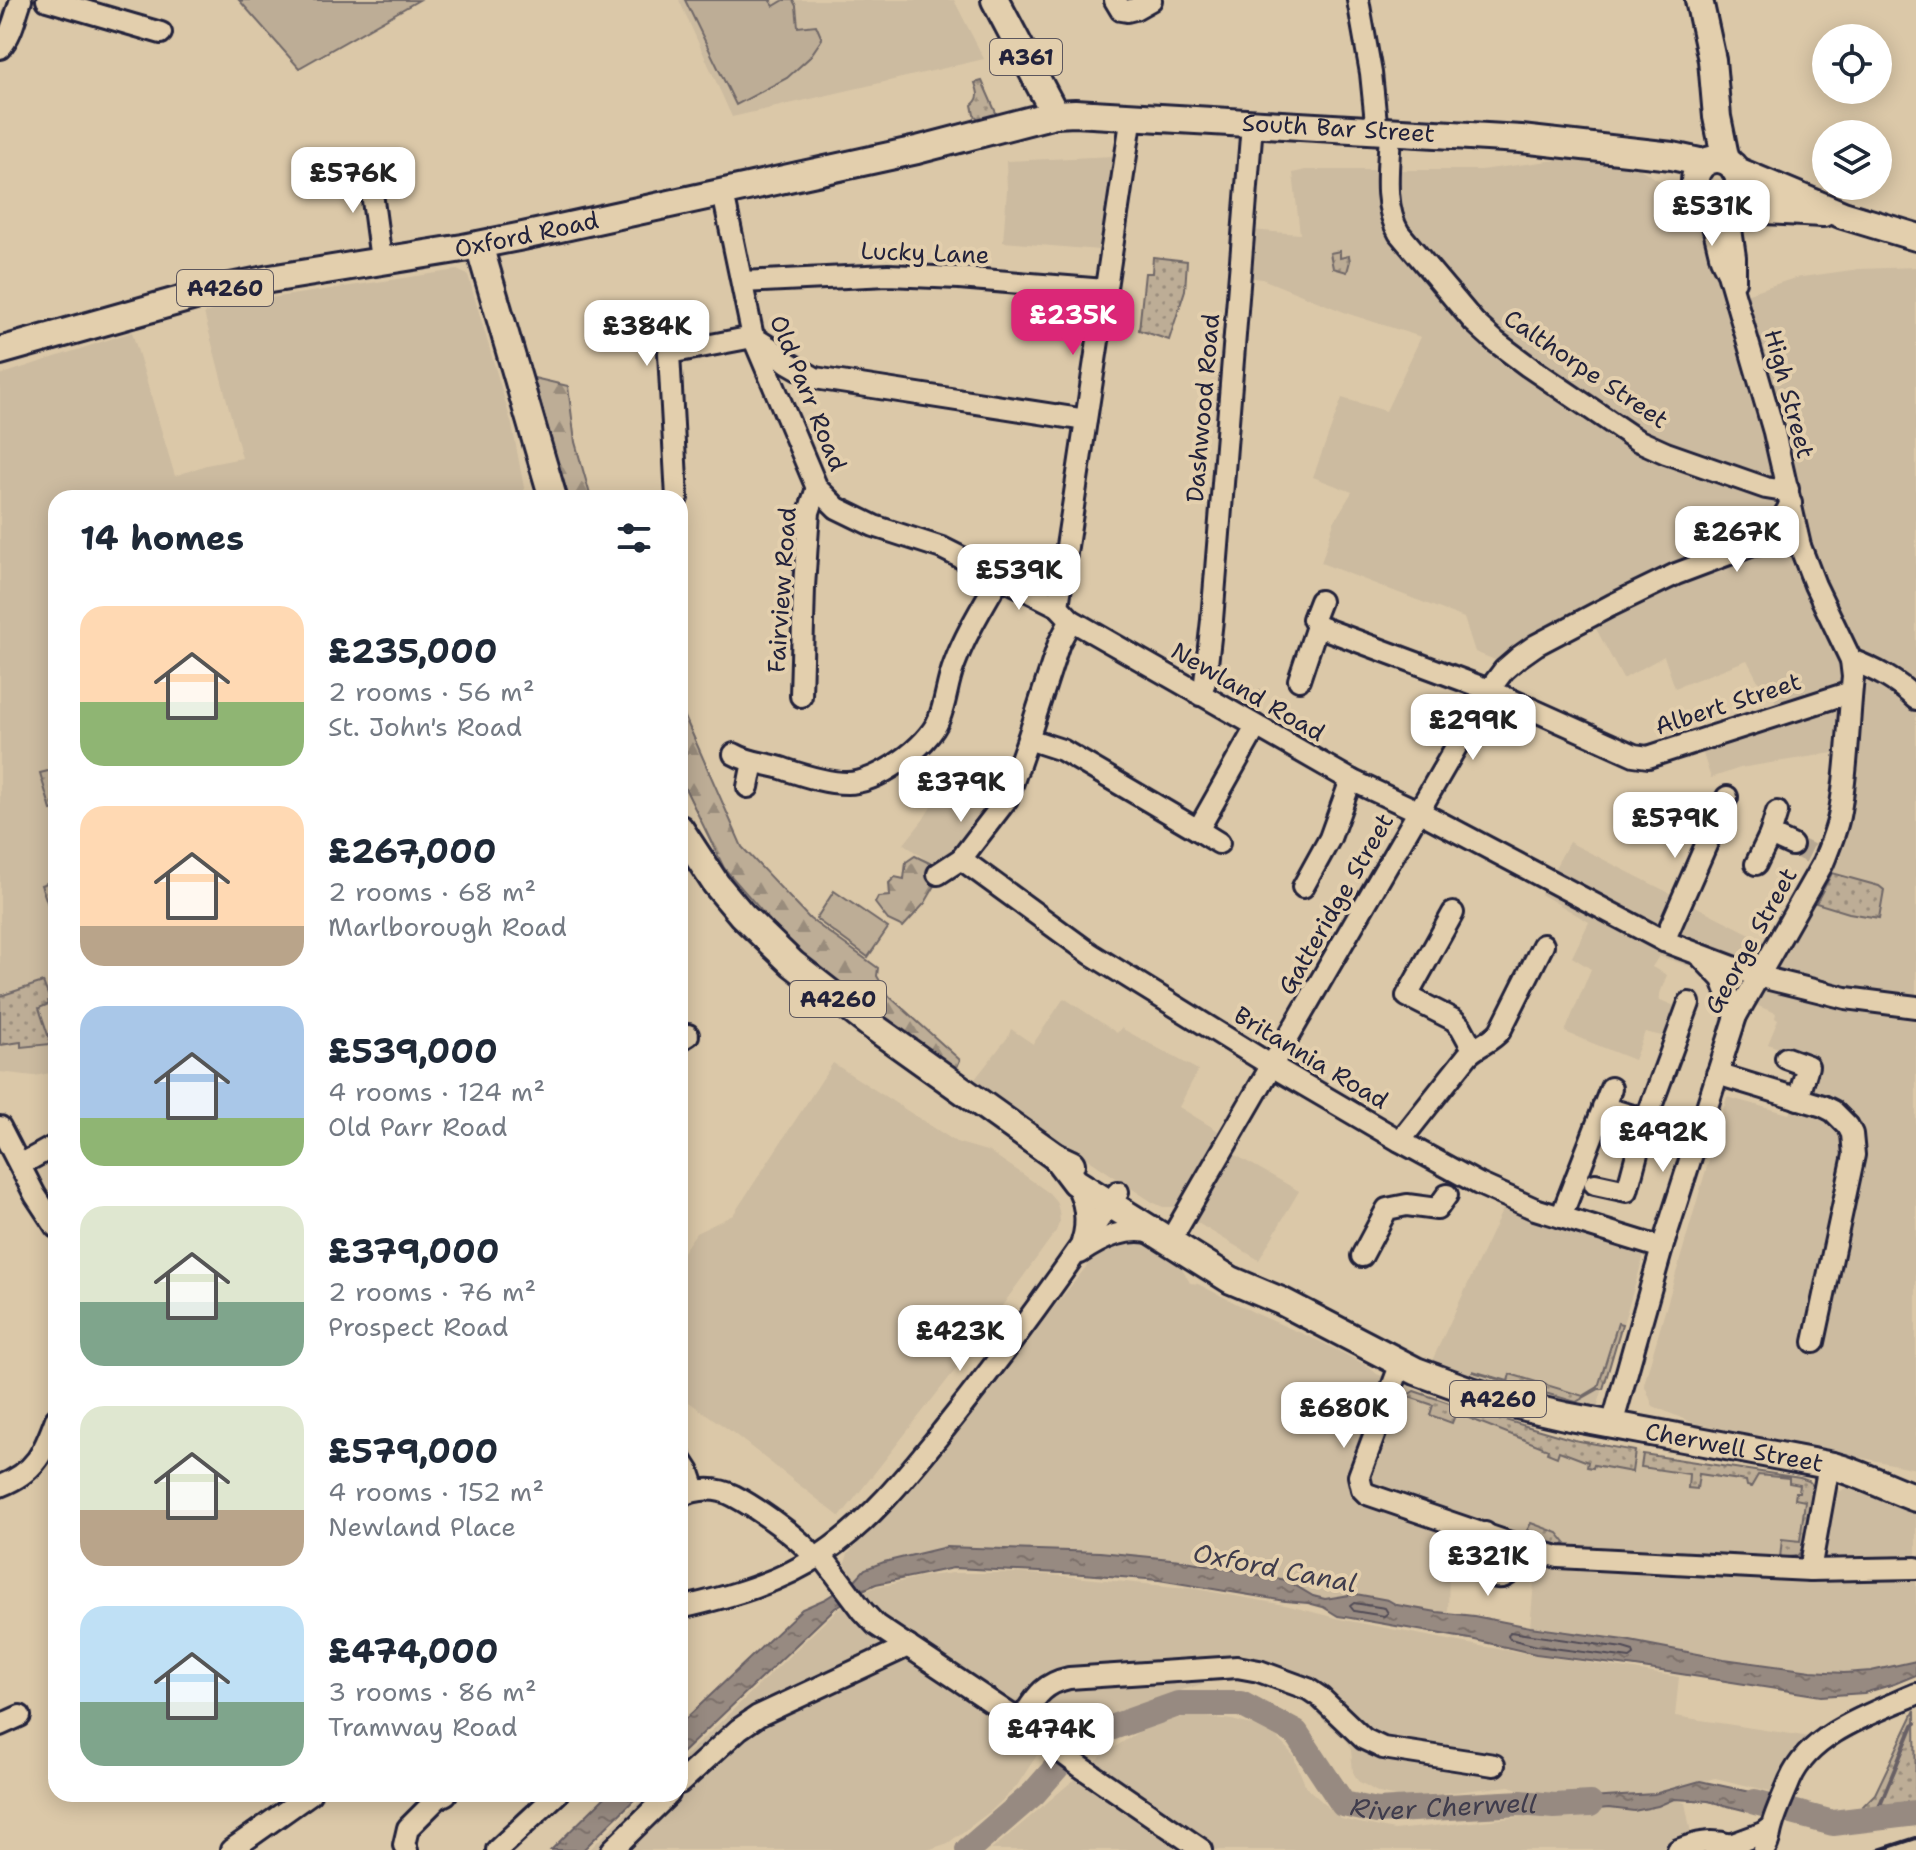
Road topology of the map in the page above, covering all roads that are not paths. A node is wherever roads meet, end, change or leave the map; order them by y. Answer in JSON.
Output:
{"nodes":[{"id":1,"x":21,"y":0,"type":"edge"},
{"id":2,"x":47,"y":0,"type":"edge"},
{"id":3,"x":995,"y":0,"type":"edge"},
{"id":4,"x":1151,"y":0,"type":"edge"},
{"id":5,"x":1358,"y":0,"type":"edge"},
{"id":6,"x":1699,"y":0,"type":"edge"},
{"id":7,"x":1118,"y":5,"type":"edge"},
{"id":8,"x":161,"y":33,"type":"dead end"},
{"id":9,"x":0,"y":48,"type":"edge"},
{"id":10,"x":1055,"y":114,"type":"junction"},
{"id":11,"x":1132,"y":115,"type":"junction"},
{"id":12,"x":1252,"y":124,"type":"junction"},
{"id":13,"x":1384,"y":132,"type":"junction"},
{"id":14,"x":368,"y":163,"type":"dead end"},
{"id":15,"x":1717,"y":180,"type":"junction"},
{"id":16,"x":723,"y":193,"type":"junction"},
{"id":17,"x":1916,"y":237,"type":"edge"},
{"id":18,"x":479,"y":245,"type":"junction"},
{"id":19,"x":381,"y":260,"type":"junction"},
{"id":20,"x":742,"y":282,"type":"junction"},
{"id":21,"x":1105,"y":290,"type":"junction"},
{"id":22,"x":753,"y":337,"type":"junction"},
{"id":23,"x":0,"y":351,"type":"edge"},
{"id":24,"x":1086,"y":420,"type":"junction"},
{"id":25,"x":817,"y":488,"type":"junction"},
{"id":26,"x":551,"y":490,"type":"edge"},
{"id":27,"x":677,"y":490,"type":"edge"},
{"id":28,"x":1789,"y":496,"type":"junction"},
{"id":29,"x":1753,"y":545,"type":"junction"},
{"id":30,"x":1800,"y":546,"type":"junction"},
{"id":31,"x":999,"y":578,"type":"junction"},
{"id":32,"x":1320,"y":601,"type":"dead end"},
{"id":33,"x":1064,"y":613,"type":"junction"},
{"id":34,"x":1320,"y":627,"type":"junction"},
{"id":35,"x":1851,"y":660,"type":"junction"},
{"id":36,"x":1299,"y":680,"type":"dead end"},
{"id":37,"x":806,"y":683,"type":"dead end"},
{"id":38,"x":1489,"y":690,"type":"junction"},
{"id":39,"x":1851,"y":692,"type":"junction"},
{"id":40,"x":1200,"y":695,"type":"junction"},
{"id":41,"x":1916,"y":699,"type":"edge"},
{"id":42,"x":1256,"y":727,"type":"junction"},
{"id":43,"x":1028,"y":739,"type":"junction"},
{"id":44,"x":1351,"y":780,"type":"junction"},
{"id":45,"x":748,"y":787,"type":"dead end"},
{"id":46,"x":1727,"y":797,"type":"dead end"},
{"id":47,"x":1420,"y":812,"type":"junction"},
{"id":48,"x":1777,"y":812,"type":"dead end"},
{"id":49,"x":1198,"y":830,"type":"junction"},
{"id":50,"x":1770,"y":835,"type":"junction"},
{"id":51,"x":688,"y":843,"type":"edge"},
{"id":52,"x":1219,"y":843,"type":"dead end"},
{"id":53,"x":1809,"y":853,"type":"junction"},
{"id":54,"x":961,"y":859,"type":"junction"},
{"id":55,"x":1756,"y":864,"type":"dead end"},
{"id":56,"x":938,"y":874,"type":"dead end"},
{"id":57,"x":1303,"y":887,"type":"dead end"},
{"id":58,"x":1453,"y":913,"type":"dead end"},
{"id":59,"x":1664,"y":941,"type":"junction"},
{"id":60,"x":1543,"y":945,"type":"dead end"},
{"id":61,"x":1700,"y":955,"type":"junction"},
{"id":62,"x":1757,"y":976,"type":"junction"},
{"id":63,"x":1689,"y":1003,"type":"dead end"},
{"id":64,"x":1916,"y":1007,"type":"edge"},
{"id":65,"x":1736,"y":1016,"type":"junction"},
{"id":66,"x":1473,"y":1049,"type":"junction"},
{"id":67,"x":1786,"y":1058,"type":"dead end"},
{"id":68,"x":1272,"y":1066,"type":"junction"},
{"id":69,"x":1717,"y":1074,"type":"junction"},
{"id":70,"x":1798,"y":1099,"type":"junction"},
{"id":71,"x":1646,"y":1120,"type":"junction"},
{"id":72,"x":0,"y":1127,"type":"edge"},
{"id":73,"x":1400,"y":1141,"type":"junction"},
{"id":74,"x":48,"y":1149,"type":"edge"},
{"id":75,"x":1056,"y":1157,"type":"junction"},
{"id":76,"x":20,"y":1165,"type":"junction"},
{"id":77,"x":1075,"y":1182,"type":"junction"},
{"id":78,"x":1595,"y":1184,"type":"dead end"},
{"id":79,"x":1447,"y":1195,"type":"dead end"},
{"id":80,"x":1114,"y":1198,"type":"junction"},
{"id":81,"x":48,"y":1215,"type":"edge"},
{"id":82,"x":1561,"y":1217,"type":"junction"},
{"id":83,"x":1167,"y":1232,"type":"junction"},
{"id":84,"x":1662,"y":1248,"type":"junction"},
{"id":85,"x":1362,"y":1256,"type":"dead end"},
{"id":86,"x":1071,"y":1259,"type":"junction"},
{"id":87,"x":1814,"y":1342,"type":"dead end"},
{"id":88,"x":1395,"y":1360,"type":"junction"},
{"id":89,"x":1612,"y":1425,"type":"junction"},
{"id":90,"x":48,"y":1456,"type":"edge"},
{"id":91,"x":1829,"y":1465,"type":"junction"},
{"id":92,"x":688,"y":1470,"type":"edge"},
{"id":93,"x":1857,"y":1472,"type":"junction"},
{"id":94,"x":1916,"y":1480,"type":"edge"},
{"id":95,"x":0,"y":1486,"type":"edge"},
{"id":96,"x":688,"y":1493,"type":"edge"},
{"id":97,"x":1916,"y":1498,"type":"edge"},
{"id":98,"x":1485,"y":1533,"type":"junction"},
{"id":99,"x":1516,"y":1545,"type":"junction"},
{"id":100,"x":818,"y":1557,"type":"junction"},
{"id":101,"x":1916,"y":1568,"type":"edge"},
{"id":102,"x":1810,"y":1570,"type":"junction"},
{"id":103,"x":688,"y":1606,"type":"edge"},
{"id":104,"x":908,"y":1646,"type":"junction"},
{"id":105,"x":1916,"y":1694,"type":"edge"},
{"id":106,"x":20,"y":1716,"type":"dead end"},
{"id":107,"x":1020,"y":1721,"type":"junction"},
{"id":108,"x":0,"y":1725,"type":"edge"},
{"id":109,"x":1494,"y":1765,"type":"dead end"},
{"id":110,"x":688,"y":1776,"type":"edge"},
{"id":111,"x":299,"y":1802,"type":"edge"},
{"id":112,"x":434,"y":1802,"type":"edge"},
{"id":113,"x":548,"y":1802,"type":"edge"},
{"id":114,"x":661,"y":1802,"type":"edge"},
{"id":115,"x":1771,"y":1827,"type":"junction"},
{"id":116,"x":1724,"y":1847,"type":"edge"},
{"id":117,"x":231,"y":1850,"type":"edge"},
{"id":118,"x":407,"y":1850,"type":"edge"},
{"id":119,"x":497,"y":1850,"type":"edge"},
{"id":120,"x":612,"y":1850,"type":"edge"},
{"id":121,"x":1202,"y":1850,"type":"edge"},
{"id":122,"x":1678,"y":1850,"type":"edge"},
{"id":123,"x":1764,"y":1850,"type":"edge"}],
"edges":[{"from":1,"to":9,"type":"street"},
{"from":2,"to":8,"type":"street"},
{"from":3,"to":10,"type":"main road","number":"A361"},
{"from":4,"to":7,"type":"street"},
{"from":5,"to":13,"type":"street","name":"Calthorpe Street"},
{"from":6,"to":15,"type":"main road"},
{"from":10,"to":11,"type":"main road","name":"South Bar Street"},
{"from":10,"to":16,"type":"main road","name":"Oxford Road"},
{"from":11,"to":12,"type":"main road","name":"South Bar Street"},
{"from":11,"to":21,"type":"street"},
{"from":12,"to":13,"type":"main road","name":"South Bar Street"},
{"from":12,"to":40,"type":"street","name":"Dashwood Road"},
{"from":13,"to":15,"type":"main road","name":"South Bar Street"},
{"from":13,"to":28,"type":"street","name":"Calthorpe Street"},
{"from":14,"to":19,"type":"street"},
{"from":15,"to":17,"type":"main road","name":"South Bar Street"},
{"from":15,"to":28,"type":"street","name":"High Street"},
{"from":16,"to":18,"type":"main road","name":"Oxford Road"},
{"from":16,"to":20,"type":"street","name":"Old Parr Road"},
{"from":18,"to":19,"type":"main road","name":"Oxford Road","number":"A4260"},
{"from":18,"to":26,"type":"main road"},
{"from":19,"to":23,"type":"main road","name":"Oxford Road","number":"A4260"},
{"from":20,"to":21,"type":"street","name":"Lucky Lane"},
{"from":20,"to":22,"type":"street","name":"Old Parr Road"},
{"from":21,"to":24,"type":"street"},
{"from":22,"to":24,"type":"street"},
{"from":22,"to":25,"type":"street","name":"Old Parr Road"},
{"from":22,"to":27,"type":"street"},
{"from":24,"to":33,"type":"street"},
{"from":25,"to":31,"type":"street","name":"Old Parr Road"},
{"from":25,"to":37,"type":"street","name":"Fairview Road"},
{"from":28,"to":29,"type":"street"},
{"from":28,"to":30,"type":"street","name":"High Street"},
{"from":29,"to":30,"type":"street"},
{"from":29,"to":38,"type":"street","name":"Gatteridge Street"},
{"from":30,"to":35,"type":"street","name":"High Street"},
{"from":31,"to":33,"type":"street","name":"Old Parr Road"},
{"from":31,"to":45,"type":"street"},
{"from":32,"to":34,"type":"street"},
{"from":33,"to":40,"type":"street","name":"Newland Road"},
{"from":33,"to":43,"type":"street"},
{"from":34,"to":36,"type":"street"},
{"from":34,"to":38,"type":"street","name":"Albert Street"},
{"from":35,"to":39,"type":"street","name":"George Street"},
{"from":35,"to":41,"type":"street"},
{"from":38,"to":39,"type":"street","name":"Albert Street"},
{"from":38,"to":47,"type":"street","name":"Gatteridge Street"},
{"from":39,"to":53,"type":"street","name":"George Street"},
{"from":40,"to":42,"type":"street","name":"Newland Road"},
{"from":42,"to":44,"type":"street","name":"Newland Road"},
{"from":42,"to":49,"type":"street"},
{"from":43,"to":49,"type":"street"},
{"from":43,"to":54,"type":"street"},
{"from":44,"to":47,"type":"street","name":"Newland Road"},
{"from":44,"to":57,"type":"street"},
{"from":46,"to":59,"type":"street"},
{"from":47,"to":59,"type":"street","name":"Newland Road"},
{"from":47,"to":68,"type":"street","name":"Gatteridge Street"},
{"from":48,"to":50,"type":"street"},
{"from":49,"to":52,"type":"street"},
{"from":50,"to":53,"type":"street"},
{"from":50,"to":55,"type":"street"},
{"from":51,"to":75,"type":"main road","number":"A4260"},
{"from":53,"to":62,"type":"street","name":"George Street"},
{"from":54,"to":56,"type":"street"},
{"from":54,"to":68,"type":"street","name":"Britannia Road"},
{"from":58,"to":66,"type":"street"},
{"from":59,"to":61,"type":"street","name":"Newland Road"},
{"from":60,"to":66,"type":"street"},
{"from":61,"to":62,"type":"street","name":"Newland Road"},
{"from":61,"to":65,"type":"street"},
{"from":62,"to":64,"type":"street","name":"Newland Road"},
{"from":62,"to":65,"type":"street","name":"George Street"},
{"from":63,"to":71,"type":"street"},
{"from":65,"to":69,"type":"street","name":"George Street"},
{"from":66,"to":73,"type":"street"},
{"from":67,"to":70,"type":"street"},
{"from":68,"to":73,"type":"street","name":"Britannia Road"},
{"from":68,"to":83,"type":"street","name":"Gatteridge Street"},
{"from":69,"to":70,"type":"street"},
{"from":69,"to":84,"type":"street","name":"George Street"},
{"from":70,"to":87,"type":"street"},
{"from":71,"to":78,"type":"street"},
{"from":71,"to":82,"type":"street"},
{"from":72,"to":76,"type":"street"},
{"from":73,"to":82,"type":"street","name":"Britannia Road"},
{"from":74,"to":76,"type":"street"},
{"from":75,"to":77,"type":"main road","number":"A4260"},
{"from":75,"to":80,"type":"main road","number":"A4260"},
{"from":76,"to":81,"type":"street"},
{"from":77,"to":80,"type":"main road","number":"A4260"},
{"from":77,"to":86,"type":"street"},
{"from":79,"to":85,"type":"street"},
{"from":80,"to":83,"type":"main road","number":"A4260"},
{"from":80,"to":86,"type":"street"},
{"from":82,"to":84,"type":"street","name":"Britannia Road"},
{"from":83,"to":86,"type":"street"},
{"from":83,"to":88,"type":"main road","number":"A4260"},
{"from":84,"to":89,"type":"street","name":"George Street"},
{"from":86,"to":100,"type":"street"},
{"from":88,"to":89,"type":"main road","number":"A4260"},
{"from":88,"to":98,"type":"street"},
{"from":89,"to":91,"type":"main road","name":"Cherwell Street","number":"A4260"},
{"from":90,"to":95,"type":"street"},
{"from":91,"to":93,"type":"main road","name":"Cherwell Street","number":"A4260"},
{"from":91,"to":102,"type":"street"},
{"from":92,"to":96,"type":"street"},
{"from":93,"to":94,"type":"main road","name":"Cherwell Street","number":"A4260"},
{"from":93,"to":97,"type":"main road","name":"Cherwell Street","number":"A4260"},
{"from":96,"to":100,"type":"street"},
{"from":98,"to":99,"type":"street"},
{"from":98,"to":99,"type":"street"},
{"from":99,"to":102,"type":"street"},
{"from":100,"to":103,"type":"street"},
{"from":100,"to":104,"type":"street"},
{"from":101,"to":102,"type":"street"},
{"from":104,"to":107,"type":"street"},
{"from":104,"to":110,"type":"street"},
{"from":105,"to":115,"type":"street"},
{"from":106,"to":108,"type":"street"},
{"from":107,"to":109,"type":"street"},
{"from":107,"to":121,"type":"street"},
{"from":111,"to":117,"type":"street"},
{"from":112,"to":118,"type":"street"},
{"from":113,"to":119,"type":"street"},
{"from":114,"to":120,"type":"street"},
{"from":115,"to":116,"type":"street"},
{"from":115,"to":123,"type":"street"},
{"from":116,"to":122,"type":"street"}]}
